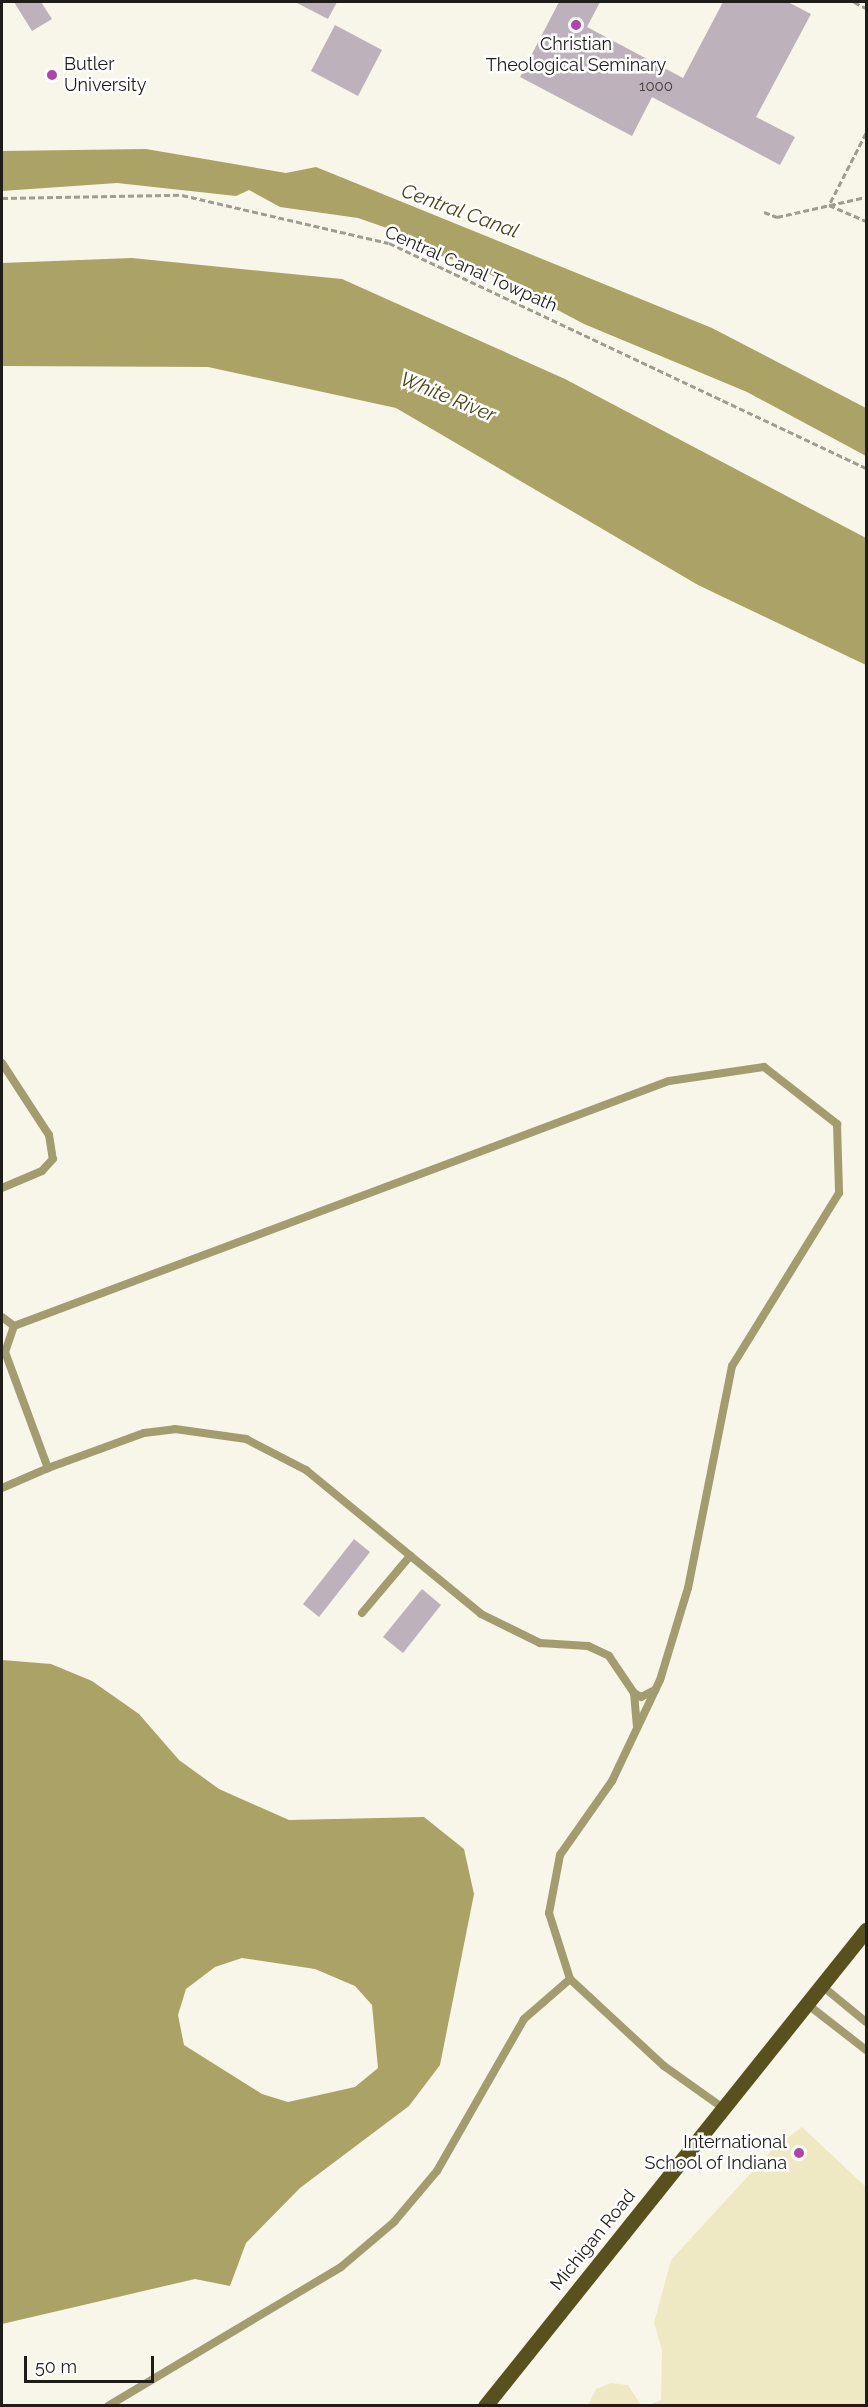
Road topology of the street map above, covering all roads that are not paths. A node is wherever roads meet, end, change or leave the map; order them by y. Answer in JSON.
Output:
{"nodes":[{"id":1,"x":2,"y":1063,"type":"edge"},
{"id":2,"x":2,"y":1186,"type":"edge"},
{"id":3,"x":2,"y":1317,"type":"edge"},
{"id":4,"x":14,"y":1326,"type":"junction"},
{"id":5,"x":3,"y":1353,"type":"edge"},
{"id":6,"x":48,"y":1468,"type":"junction"},
{"id":7,"x":2,"y":1488,"type":"edge"},
{"id":8,"x":410,"y":1556,"type":"junction"},
{"id":9,"x":362,"y":1613,"type":"dead end"},
{"id":10,"x":655,"y":1690,"type":"junction"},
{"id":11,"x":634,"y":1693,"type":"junction"},
{"id":12,"x":636,"y":1730,"type":"junction"},
{"id":13,"x":867,"y":1930,"type":"edge"},
{"id":14,"x":570,"y":1979,"type":"junction"},
{"id":15,"x":821,"y":1985,"type":"junction"},
{"id":16,"x":807,"y":2004,"type":"junction"},
{"id":17,"x":867,"y":2022,"type":"edge"},
{"id":18,"x":867,"y":2050,"type":"edge"},
{"id":19,"x":723,"y":2108,"type":"junction"},
{"id":20,"x":108,"y":2406,"type":"edge"},
{"id":21,"x":485,"y":2406,"type":"edge"}],
"edges":[{"from":1,"to":2,"type":"lane"},
{"from":3,"to":4,"type":"lane"},
{"from":4,"to":5,"type":"lane"},
{"from":4,"to":10,"type":"lane"},
{"from":5,"to":6,"type":"lane"},
{"from":6,"to":7,"type":"lane"},
{"from":6,"to":8,"type":"lane"},
{"from":8,"to":9,"type":"lane"},
{"from":8,"to":11,"type":"lane"},
{"from":10,"to":11,"type":"lane"},
{"from":10,"to":12,"type":"lane"},
{"from":11,"to":12,"type":"lane"},
{"from":12,"to":14,"type":"lane"},
{"from":13,"to":15,"type":"main road","name":"Michigan Road"},
{"from":14,"to":19,"type":"lane"},
{"from":14,"to":20,"type":"lane"},
{"from":15,"to":16,"type":"main road","name":"Michigan Road"},
{"from":15,"to":17,"type":"lane"},
{"from":16,"to":18,"type":"lane"},
{"from":16,"to":19,"type":"main road","name":"Michigan Road"},
{"from":19,"to":21,"type":"main road","name":"Michigan Road"}]}
